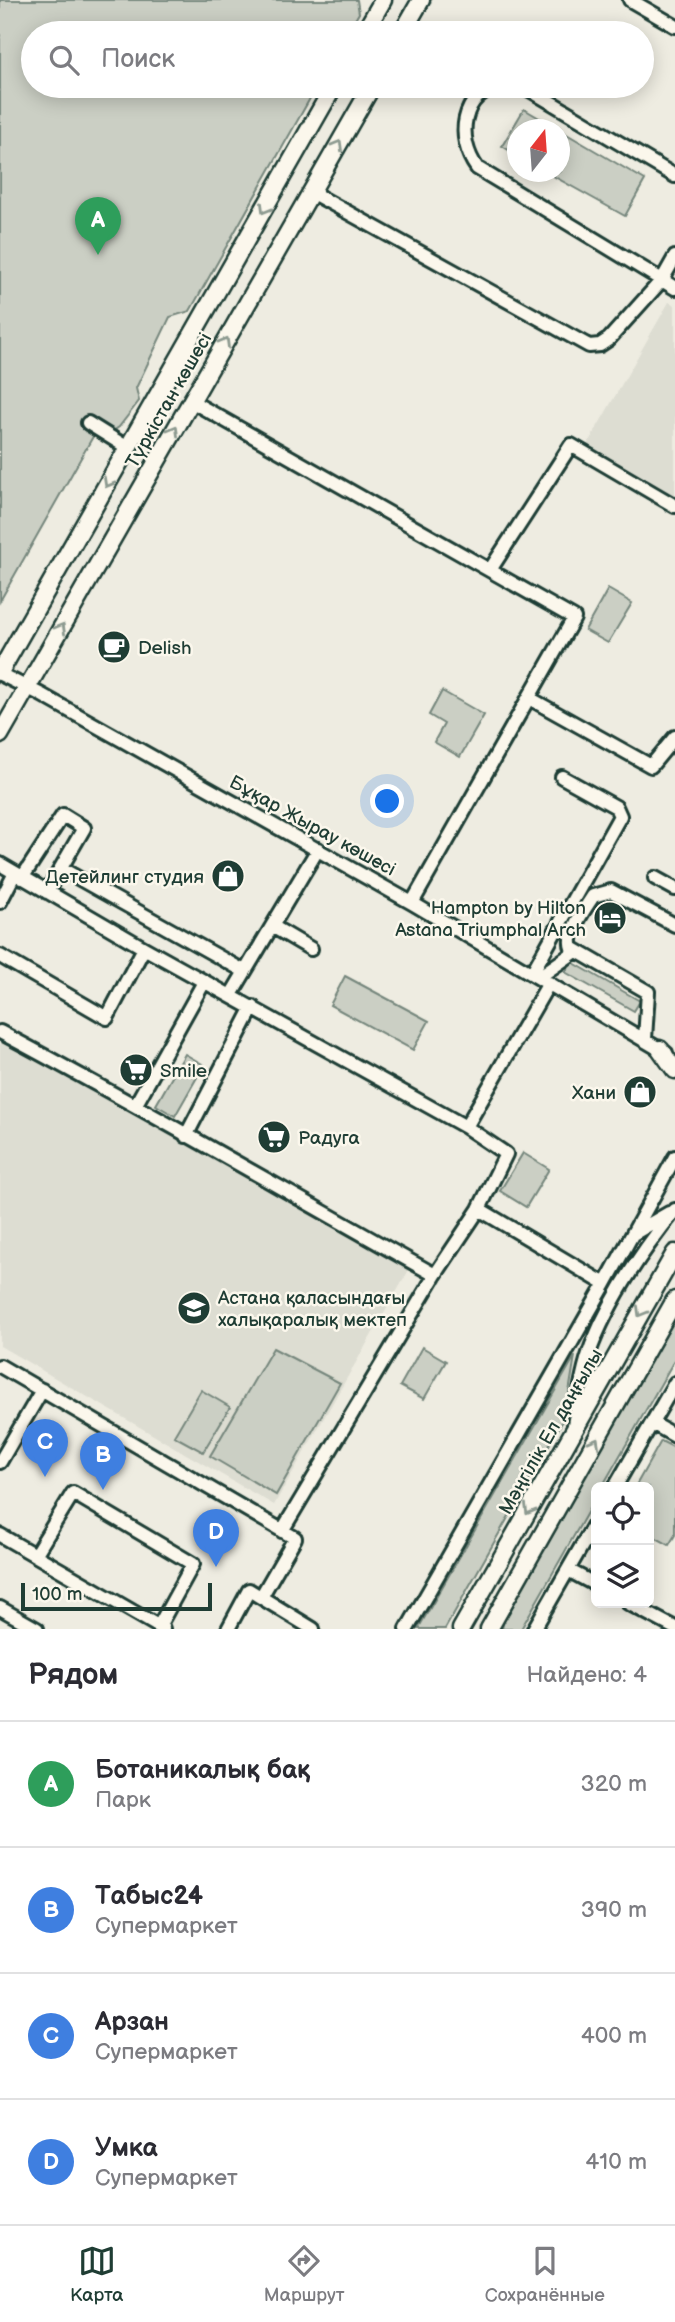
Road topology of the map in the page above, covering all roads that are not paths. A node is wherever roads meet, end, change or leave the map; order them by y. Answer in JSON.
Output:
{"nodes":[{"id":1,"x":421,"y":0,"type":"edge"},
{"id":2,"x":630,"y":0,"type":"edge"},
{"id":3,"x":380,"y":1,"type":"edge"},
{"id":4,"x":370,"y":21,"type":"edge"},
{"id":5,"x":409,"y":21,"type":"edge"},
{"id":6,"x":675,"y":26,"type":"edge"},
{"id":7,"x":327,"y":98,"type":"edge"},
{"id":8,"x":365,"y":98,"type":"edge"},
{"id":9,"x":478,"y":98,"type":"edge"},
{"id":10,"x":544,"y":98,"type":"edge"},
{"id":11,"x":675,"y":176,"type":"edge"},
{"id":12,"x":312,"y":192,"type":"junction"},
{"id":13,"x":675,"y":257,"type":"edge"},
{"id":14,"x":662,"y":280,"type":"junction"},
{"id":15,"x":675,"y":288,"type":"edge"},
{"id":16,"x":191,"y":401,"type":"junction"},
{"id":17,"x":88,"y":423,"type":"dead end"},
{"id":18,"x":128,"y":448,"type":"junction"},
{"id":19,"x":675,"y":506,"type":"edge"},
{"id":20,"x":490,"y":570,"type":"junction"},
{"id":21,"x":0,"y":673,"type":"edge"},
{"id":22,"x":28,"y":687,"type":"junction"},
{"id":23,"x":529,"y":698,"type":"junction"},
{"id":24,"x":0,"y":735,"type":"edge"},
{"id":25,"x":675,"y":737,"type":"edge"},
{"id":26,"x":562,"y":777,"type":"dead end"},
{"id":27,"x":318,"y":849,"type":"junction"},
{"id":28,"x":0,"y":864,"type":"edge"},
{"id":29,"x":62,"y":869,"type":"junction"},
{"id":30,"x":19,"y":875,"type":"junction"},
{"id":31,"x":655,"y":878,"type":"dead end"},
{"id":32,"x":675,"y":888,"type":"edge"},
{"id":33,"x":47,"y":892,"type":"junction"},
{"id":34,"x":0,"y":902,"type":"edge"},
{"id":35,"x":412,"y":903,"type":"junction"},
{"id":36,"x":675,"y":925,"type":"edge"},
{"id":37,"x":272,"y":926,"type":"junction"},
{"id":38,"x":144,"y":948,"type":"junction"},
{"id":39,"x":311,"y":949,"type":"dead end"},
{"id":40,"x":576,"y":951,"type":"junction"},
{"id":41,"x":0,"y":956,"type":"edge"},
{"id":42,"x":244,"y":971,"type":"junction"},
{"id":43,"x":540,"y":977,"type":"junction"},
{"id":44,"x":205,"y":982,"type":"junction"},
{"id":45,"x":230,"y":995,"type":"junction"},
{"id":46,"x":253,"y":1007,"type":"junction"},
{"id":47,"x":0,"y":1032,"type":"edge"},
{"id":48,"x":645,"y":1039,"type":"junction"},
{"id":49,"x":660,"y":1049,"type":"junction"},
{"id":50,"x":675,"y":1059,"type":"edge"},
{"id":51,"x":675,"y":1070,"type":"edge"},
{"id":52,"x":136,"y":1104,"type":"junction"},
{"id":53,"x":466,"y":1127,"type":"junction"},
{"id":54,"x":186,"y":1136,"type":"junction"},
{"id":55,"x":675,"y":1157,"type":"edge"},
{"id":56,"x":479,"y":1209,"type":"junction"},
{"id":57,"x":675,"y":1210,"type":"edge"},
{"id":58,"x":633,"y":1234,"type":"junction"},
{"id":59,"x":675,"y":1253,"type":"edge"},
{"id":60,"x":435,"y":1275,"type":"junction"},
{"id":61,"x":605,"y":1284,"type":"junction"},
{"id":62,"x":675,"y":1300,"type":"edge"},
{"id":63,"x":0,"y":1366,"type":"edge"},
{"id":64,"x":675,"y":1383,"type":"edge"},
{"id":65,"x":42,"y":1390,"type":"junction"},
{"id":66,"x":652,"y":1423,"type":"junction"},
{"id":67,"x":572,"y":1433,"type":"junction"},
{"id":68,"x":675,"y":1436,"type":"edge"},
{"id":69,"x":0,"y":1462,"type":"edge"},
{"id":70,"x":618,"y":1482,"type":"edge"},
{"id":71,"x":591,"y":1530,"type":"edge"},
{"id":72,"x":282,"y":1531,"type":"junction"},
{"id":73,"x":0,"y":1535,"type":"edge"},
{"id":74,"x":35,"y":1555,"type":"junction"},
{"id":75,"x":568,"y":1570,"type":"junction"},
{"id":76,"x":591,"y":1582,"type":"edge"},
{"id":77,"x":261,"y":1597,"type":"junction"},
{"id":78,"x":0,"y":1608,"type":"edge"},
{"id":79,"x":637,"y":1608,"type":"edge"},
{"id":80,"x":492,"y":1625,"type":"edge"},
{"id":81,"x":161,"y":1628,"type":"edge"},
{"id":82,"x":675,"y":1628,"type":"edge"},
{"id":83,"x":37,"y":1629,"type":"edge"},
{"id":84,"x":228,"y":1629,"type":"edge"},
{"id":85,"x":313,"y":1629,"type":"edge"},
{"id":86,"x":407,"y":1629,"type":"edge"},
{"id":87,"x":461,"y":1629,"type":"edge"},
{"id":88,"x":534,"y":1629,"type":"edge"}],
"edges":[{"from":1,"to":5,"type":"main road"},
{"from":2,"to":6,"type":"street"},
{"from":3,"to":4,"type":"main road"},
{"from":7,"to":18,"type":"main road","name":"Түркістан көшесі","one_way":true},
{"from":12,"to":8,"type":"main road","name":"Түркістан көшесі","one_way":true},
{"from":9,"to":14,"type":"street"},
{"from":10,"to":11,"type":"street"},
{"from":12,"to":14,"type":"street"},
{"from":16,"to":12,"type":"main road","name":"Түркістан көшесі","one_way":true},
{"from":13,"to":14,"type":"street"},
{"from":14,"to":15,"type":"street"},
{"from":16,"to":20,"type":"street"},
{"from":22,"to":16,"type":"main road","name":"Түркістан көшесі","one_way":true},
{"from":17,"to":18,"type":"street"},
{"from":18,"to":21,"type":"main road","name":"Түркістан көшесі","one_way":true},
{"from":19,"to":20,"type":"street"},
{"from":20,"to":23,"type":"street"},
{"from":21,"to":22,"type":"street","name":"Бұқар Жырау көшесі"},
{"from":22,"to":24,"type":"main road","name":"Түркістан көшесі"},
{"from":22,"to":27,"type":"street","name":"Бұқар Жырау көшесі"},
{"from":23,"to":25,"type":"street"},
{"from":23,"to":35,"type":"street"},
{"from":26,"to":43,"type":"street"},
{"from":27,"to":35,"type":"street","name":"Бұқар Жырау көшесі"},
{"from":27,"to":37,"type":"street"},
{"from":28,"to":30,"type":"street"},
{"from":29,"to":30,"type":"street"},
{"from":29,"to":33,"type":"street"},
{"from":29,"to":42,"type":"street"},
{"from":30,"to":33,"type":"street"},
{"from":30,"to":34,"type":"street"},
{"from":31,"to":32,"type":"street"},
{"from":33,"to":38,"type":"street"},
{"from":35,"to":43,"type":"street","name":"Бұқар Жырау көшесі"},
{"from":36,"to":40,"type":"street"},
{"from":37,"to":39,"type":"street"},
{"from":37,"to":42,"type":"street"},
{"from":38,"to":41,"type":"street"},
{"from":38,"to":44,"type":"street"},
{"from":40,"to":43,"type":"street"},
{"from":40,"to":48,"type":"street"},
{"from":42,"to":45,"type":"street"},
{"from":43,"to":48,"type":"street","name":"Бұқар Жырау көшесі"},
{"from":43,"to":53,"type":"street"},
{"from":44,"to":45,"type":"street"},
{"from":44,"to":52,"type":"street"},
{"from":45,"to":46,"type":"street"},
{"from":46,"to":53,"type":"street"},
{"from":46,"to":54,"type":"street"},
{"from":47,"to":52,"type":"street"},
{"from":48,"to":49,"type":"street","name":"Бұқар Жырау көшесі"},
{"from":49,"to":50,"type":"street","name":"Бұқар Жырау көшесі"},
{"from":49,"to":51,"type":"main road"},
{"from":52,"to":54,"type":"street"},
{"from":53,"to":56,"type":"street"},
{"from":54,"to":60,"type":"street"},
{"from":55,"to":58,"type":"street"},
{"from":56,"to":60,"type":"street"},
{"from":56,"to":61,"type":"street"},
{"from":57,"to":58,"type":"street"},
{"from":57,"to":67,"type":"street"},
{"from":58,"to":61,"type":"street"},
{"from":59,"to":67,"type":"main road","name":"Мәңгілік Ел даңғылы","one_way":true},
{"from":60,"to":72,"type":"street"},
{"from":61,"to":86,"type":"street"},
{"from":80,"to":62,"type":"main road","one_way":true},
{"from":63,"to":65,"type":"street"},
{"from":64,"to":66,"type":"street"},
{"from":65,"to":69,"type":"street"},
{"from":65,"to":72,"type":"street"},
{"from":66,"to":68,"type":"street"},
{"from":66,"to":70,"type":"street"},
{"from":67,"to":87,"type":"main road","name":"Мәңгілік Ел даңғылы","one_way":true},
{"from":71,"to":75,"type":"street"},
{"from":72,"to":77,"type":"street"},
{"from":73,"to":74,"type":"street"},
{"from":74,"to":81,"type":"street"},
{"from":74,"to":81,"type":"street"},
{"from":75,"to":76,"type":"street"},
{"from":75,"to":88,"type":"street"},
{"from":77,"to":84,"type":"street"},
{"from":77,"to":85,"type":"street"},
{"from":78,"to":83,"type":"street"},
{"from":79,"to":82,"type":"street"}]}
